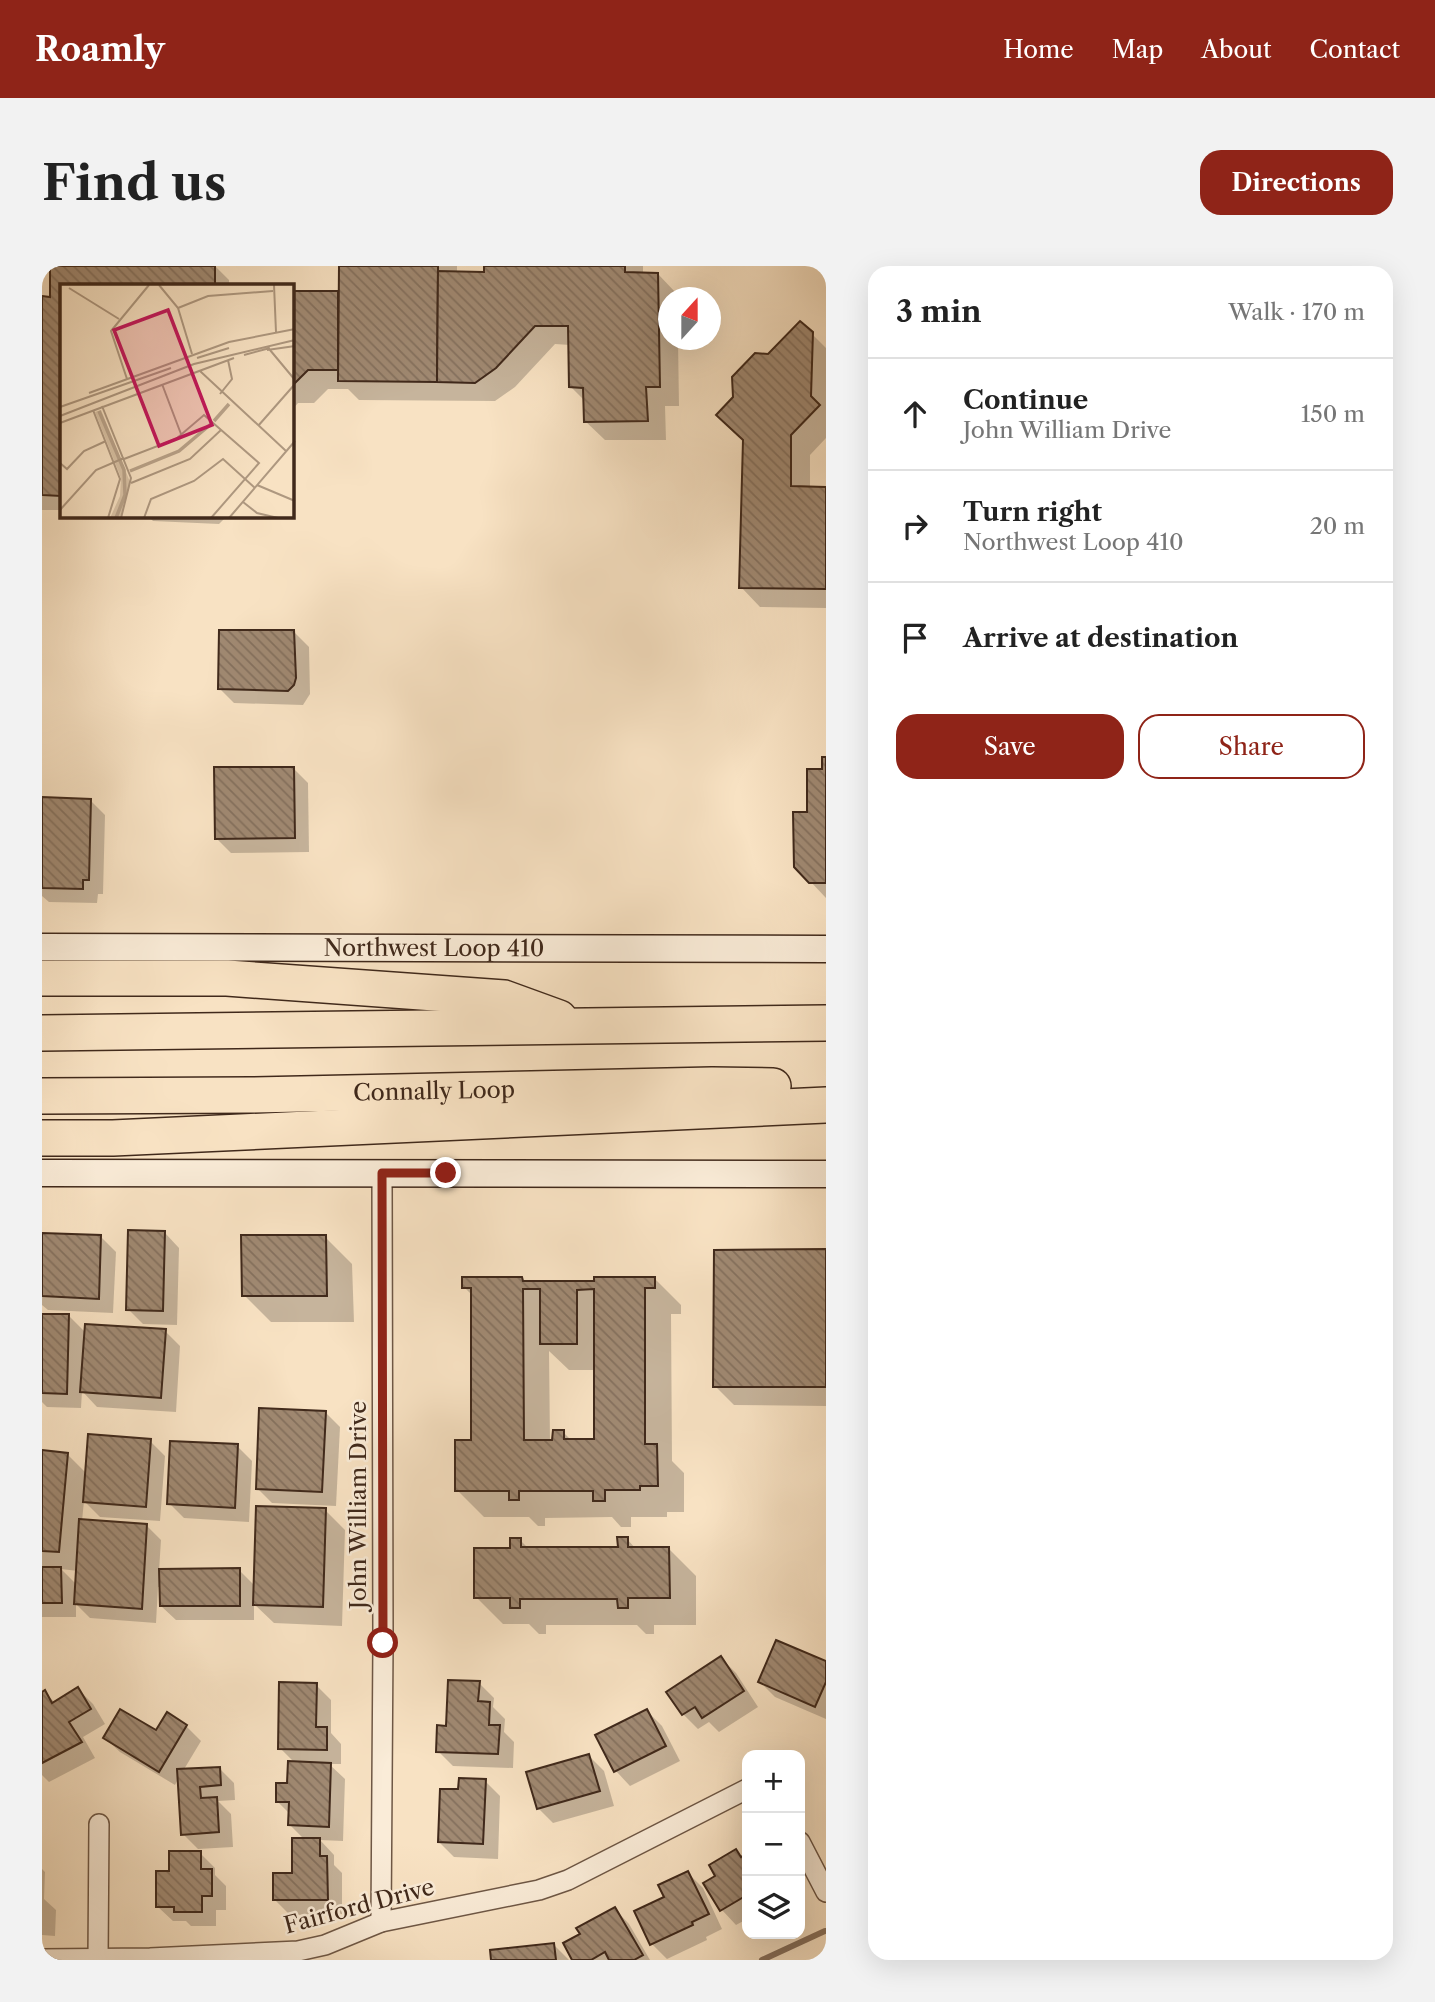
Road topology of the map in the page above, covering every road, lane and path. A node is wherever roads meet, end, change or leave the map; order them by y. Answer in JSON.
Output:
{"nodes":[{"id":1,"x":42,"y":947,"type":"edge"},
{"id":2,"x":826,"y":949,"type":"edge"},
{"id":3,"x":42,"y":978,"type":"edge"},
{"id":4,"x":826,"y":1023,"type":"edge"},
{"id":5,"x":582,"y":1026,"type":"junction"},
{"id":6,"x":42,"y":1033,"type":"edge"},
{"id":7,"x":826,"y":1087,"type":"edge"},
{"id":8,"x":42,"y":1096,"type":"edge"},
{"id":9,"x":826,"y":1105,"type":"edge"},
{"id":10,"x":42,"y":1139,"type":"edge"},
{"id":11,"x":42,"y":1173,"type":"edge"},
{"id":12,"x":382,"y":1173,"type":"junction"},
{"id":13,"x":826,"y":1174,"type":"edge"},
{"id":14,"x":742,"y":1792,"type":"edge"},
{"id":15,"x":99,"y":1824,"type":"dead end"},
{"id":16,"x":805,"y":1852,"type":"edge"},
{"id":17,"x":826,"y":1892,"type":"edge"},
{"id":18,"x":381,"y":1922,"type":"junction"},
{"id":19,"x":42,"y":1959,"type":"edge"},
{"id":20,"x":98,"y":1959,"type":"edge"}],
"edges":[{"from":1,"to":2,"type":"main road","name":"Northwest Loop 410"},
{"from":3,"to":5,"type":"highway"},
{"from":4,"to":5,"type":"highway"},
{"from":5,"to":6,"type":"highway"},
{"from":7,"to":8,"type":"highway","name":"Connally Loop"},
{"from":9,"to":10,"type":"highway"},
{"from":11,"to":12,"type":"main road"},
{"from":12,"to":13,"type":"main road"},
{"from":12,"to":18,"type":"street","name":"John William Drive"},
{"from":14,"to":18,"type":"street","name":"Fairford Drive"},
{"from":15,"to":20,"type":"street"},
{"from":16,"to":17,"type":"street"},
{"from":18,"to":20,"type":"street","name":"Fairford Drive"},
{"from":19,"to":20,"type":"street","name":"Fairford Drive"}]}
